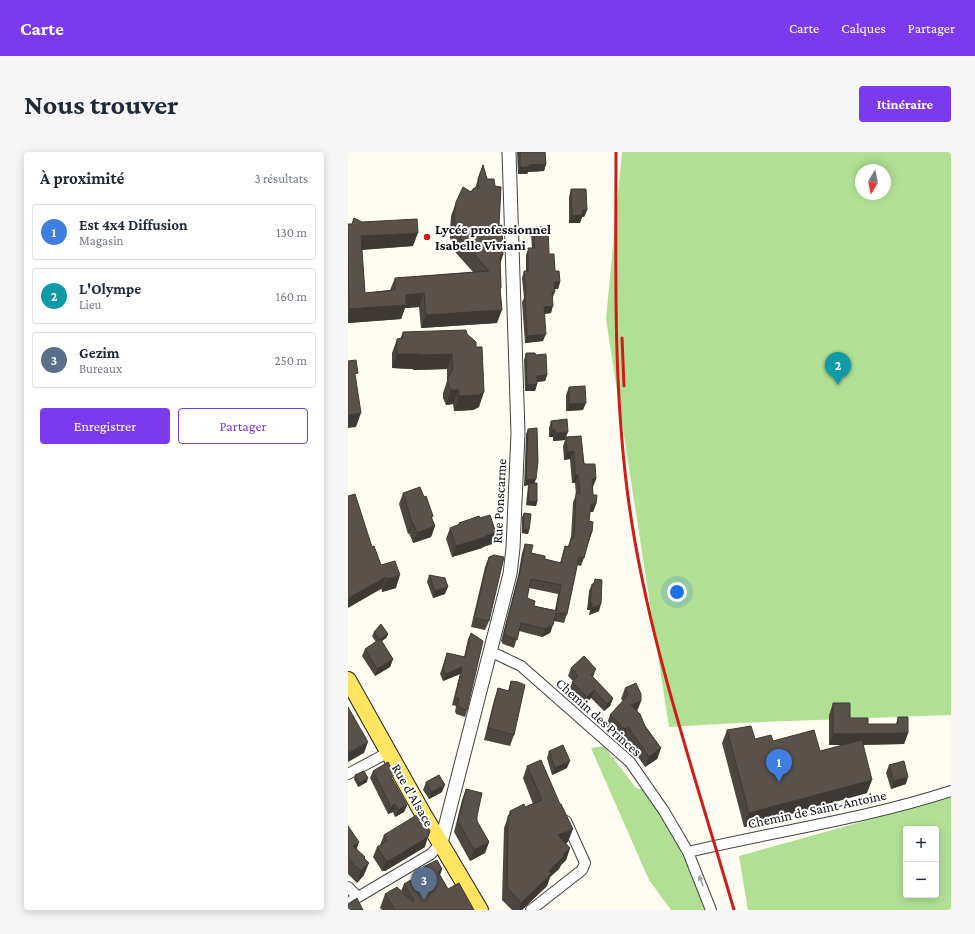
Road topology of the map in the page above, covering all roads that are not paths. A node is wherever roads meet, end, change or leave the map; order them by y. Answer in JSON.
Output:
{"nodes":[{"id":1,"x":509,"y":152,"type":"edge"},
{"id":2,"x":490,"y":652,"type":"junction"},
{"id":3,"x":348,"y":680,"type":"edge"},
{"id":4,"x":389,"y":752,"type":"junction"},
{"id":5,"x":348,"y":774,"type":"edge"},
{"id":6,"x":951,"y":791,"type":"edge"},
{"id":7,"x":561,"y":809,"type":"edge"},
{"id":8,"x":441,"y":843,"type":"junction"},
{"id":9,"x":688,"y":852,"type":"junction"},
{"id":10,"x":348,"y":887,"type":"edge"},
{"id":11,"x":358,"y":897,"type":"junction"},
{"id":12,"x":348,"y":903,"type":"edge"},
{"id":13,"x":480,"y":910,"type":"edge"},
{"id":14,"x":531,"y":910,"type":"edge"},
{"id":15,"x":711,"y":910,"type":"edge"}],
"edges":[{"from":1,"to":2,"type":"street","name":"Rue Ponscarme"},
{"from":2,"to":8,"type":"street","name":"Rue Ponscarme"},
{"from":2,"to":9,"type":"street","name":"Chemin des Princes"},
{"from":3,"to":4,"type":"main road","name":"Rue d'Alsace"},
{"from":4,"to":5,"type":"street"},
{"from":4,"to":8,"type":"main road","name":"Rue d'Alsace"},
{"from":6,"to":9,"type":"street","name":"Chemin de Saint-Antoine"},
{"from":7,"to":14,"type":"street"},
{"from":8,"to":11,"type":"street"},
{"from":8,"to":13,"type":"main road","name":"Rue d'Alsace"},
{"from":15,"to":9,"type":"street","name":"Chemin des Princes","one_way":true},
{"from":10,"to":11,"type":"street"},
{"from":11,"to":12,"type":"street"}]}
